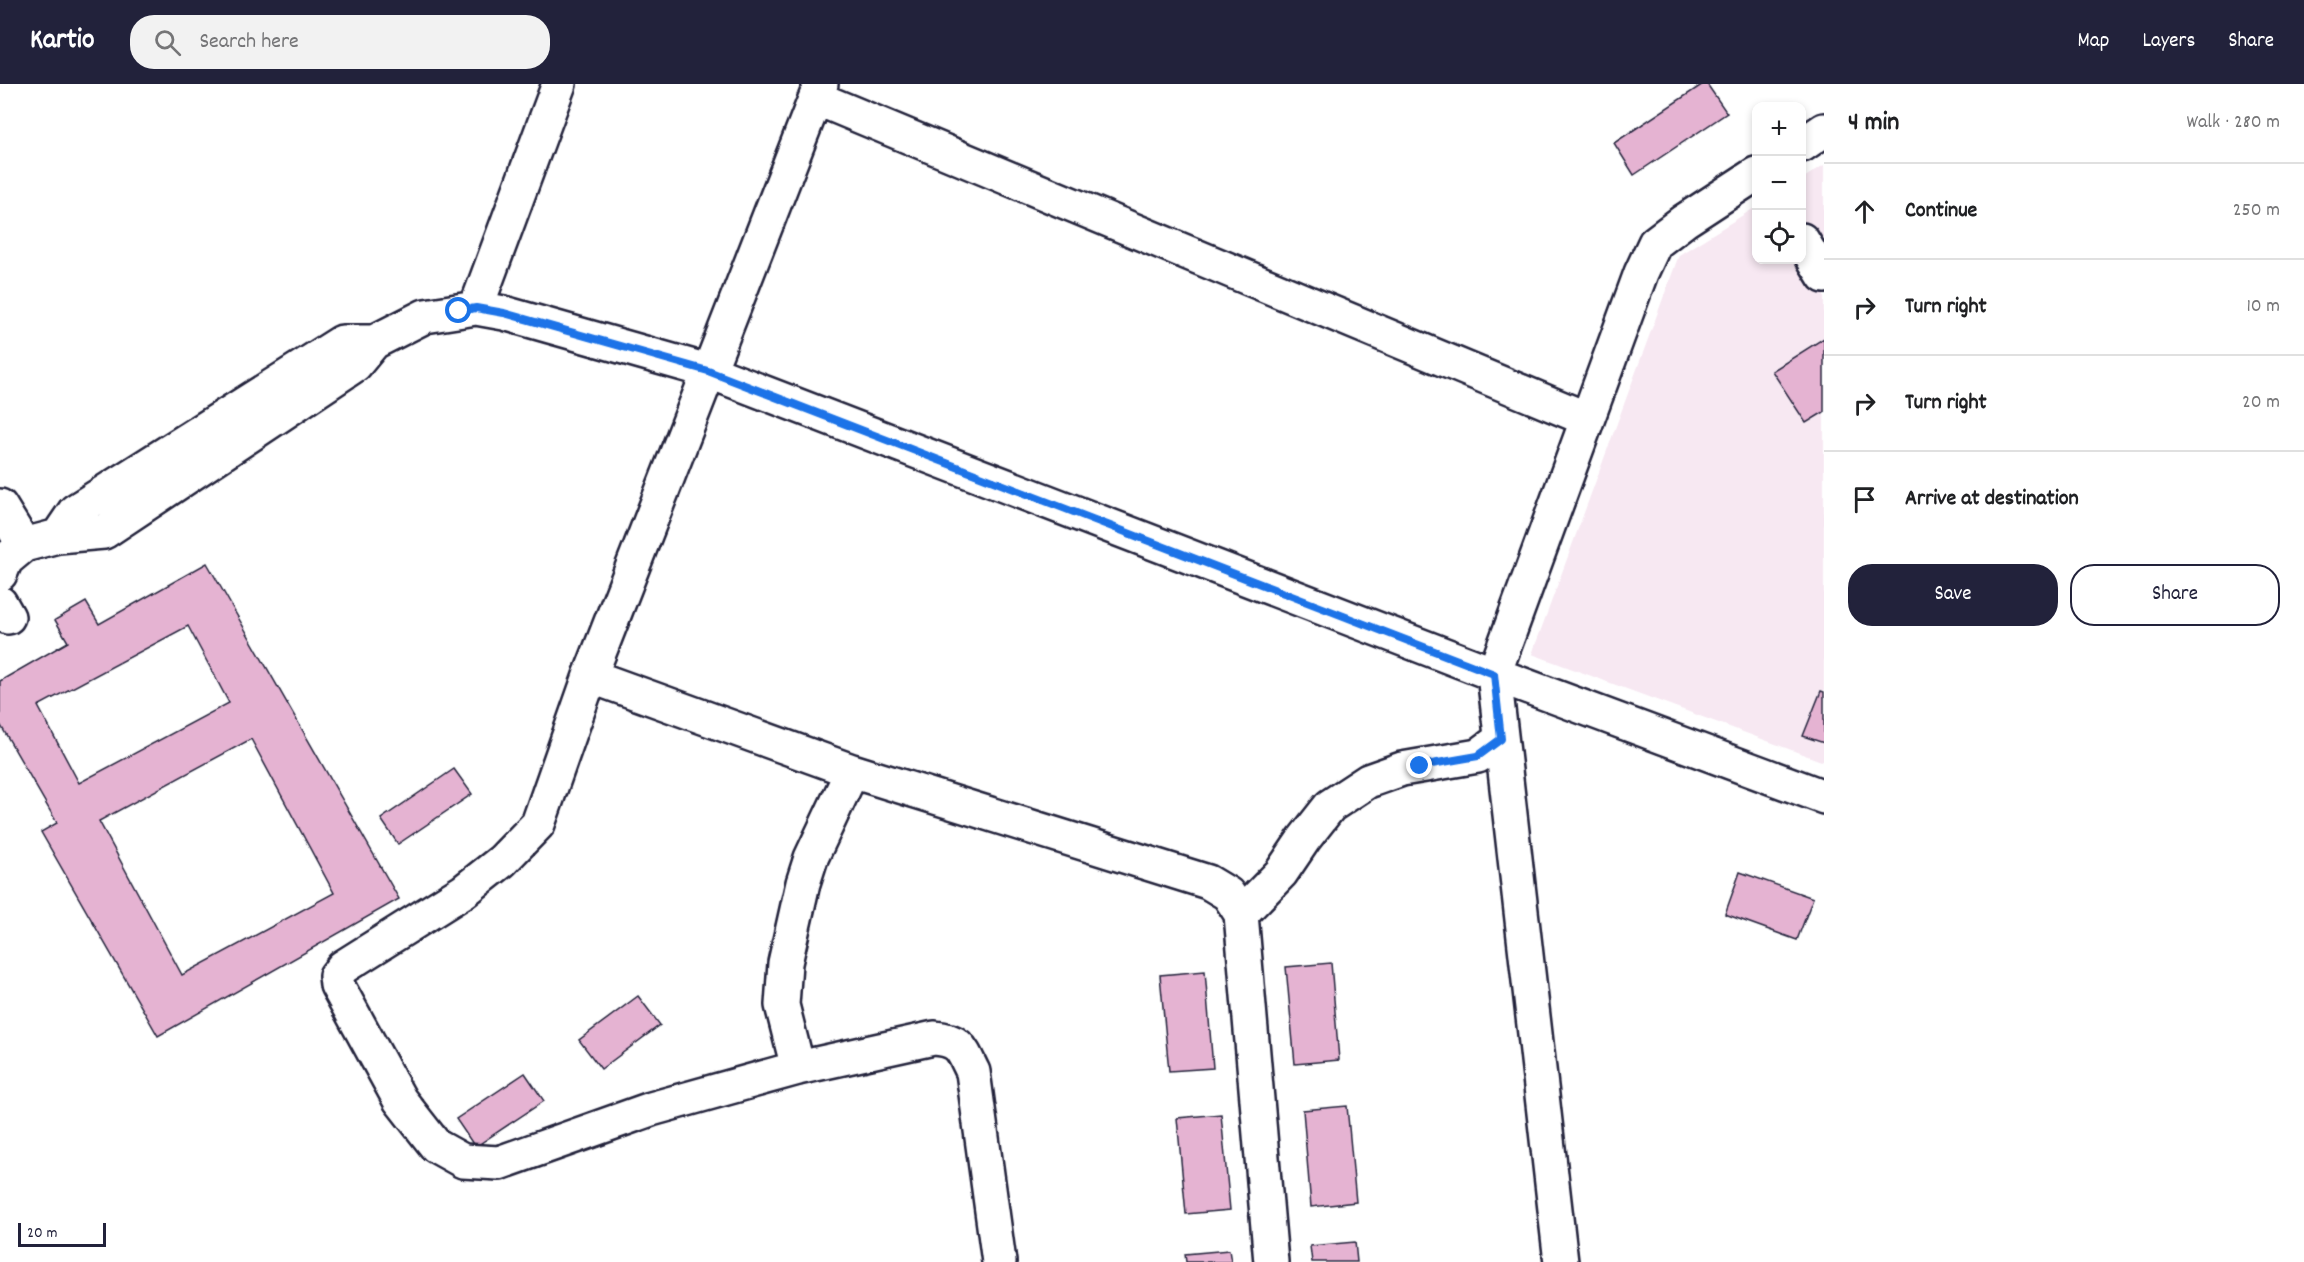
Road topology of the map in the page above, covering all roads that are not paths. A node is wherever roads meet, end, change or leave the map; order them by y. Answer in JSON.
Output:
{"nodes":[{"id":1,"x":559,"y":84,"type":"edge"},
{"id":2,"x":819,"y":91,"type":"edge"},
{"id":3,"x":1824,"y":130,"type":"edge"},
{"id":4,"x":1806,"y":142,"type":"edge"},
{"id":5,"x":1752,"y":177,"type":"edge"},
{"id":6,"x":1806,"y":247,"type":"edge"},
{"id":7,"x":1824,"y":276,"type":"edge"},
{"id":8,"x":476,"y":308,"type":"junction"},
{"id":9,"x":708,"y":371,"type":"junction"},
{"id":10,"x":1587,"y":419,"type":"junction"},
{"id":11,"x":0,"y":506,"type":"edge"},
{"id":12,"x":24,"y":545,"type":"junction"},
{"id":13,"x":0,"y":574,"type":"edge"},
{"id":14,"x":1494,"y":674,"type":"junction"},
{"id":15,"x":590,"y":676,"type":"junction"},
{"id":16,"x":1501,"y":739,"type":"junction"},
{"id":17,"x":852,"y":771,"type":"junction"},
{"id":18,"x":1824,"y":798,"type":"edge"},
{"id":19,"x":1241,"y":914,"type":"junction"},
{"id":20,"x":798,"y":1068,"type":"junction"},
{"id":21,"x":999,"y":1262,"type":"edge"},
{"id":22,"x":1271,"y":1262,"type":"edge"},
{"id":23,"x":1561,"y":1262,"type":"edge"}],
"edges":[{"from":1,"to":8,"type":"street"},
{"from":2,"to":9,"type":"street"},
{"from":2,"to":10,"type":"street"},
{"from":3,"to":4,"type":"street"},
{"from":5,"to":10,"type":"street"},
{"from":6,"to":7,"type":"street"},
{"from":8,"to":9,"type":"street"},
{"from":8,"to":12,"type":"street"},
{"from":9,"to":14,"type":"street"},
{"from":9,"to":15,"type":"street"},
{"from":10,"to":14,"type":"street"},
{"from":11,"to":12,"type":"street"},
{"from":12,"to":13,"type":"street"},
{"from":14,"to":16,"type":"street"},
{"from":14,"to":18,"type":"street"},
{"from":15,"to":17,"type":"street"},
{"from":15,"to":20,"type":"street"},
{"from":16,"to":19,"type":"street"},
{"from":16,"to":23,"type":"street"},
{"from":17,"to":19,"type":"street"},
{"from":17,"to":20,"type":"street"},
{"from":19,"to":22,"type":"street"},
{"from":20,"to":21,"type":"street"}]}
